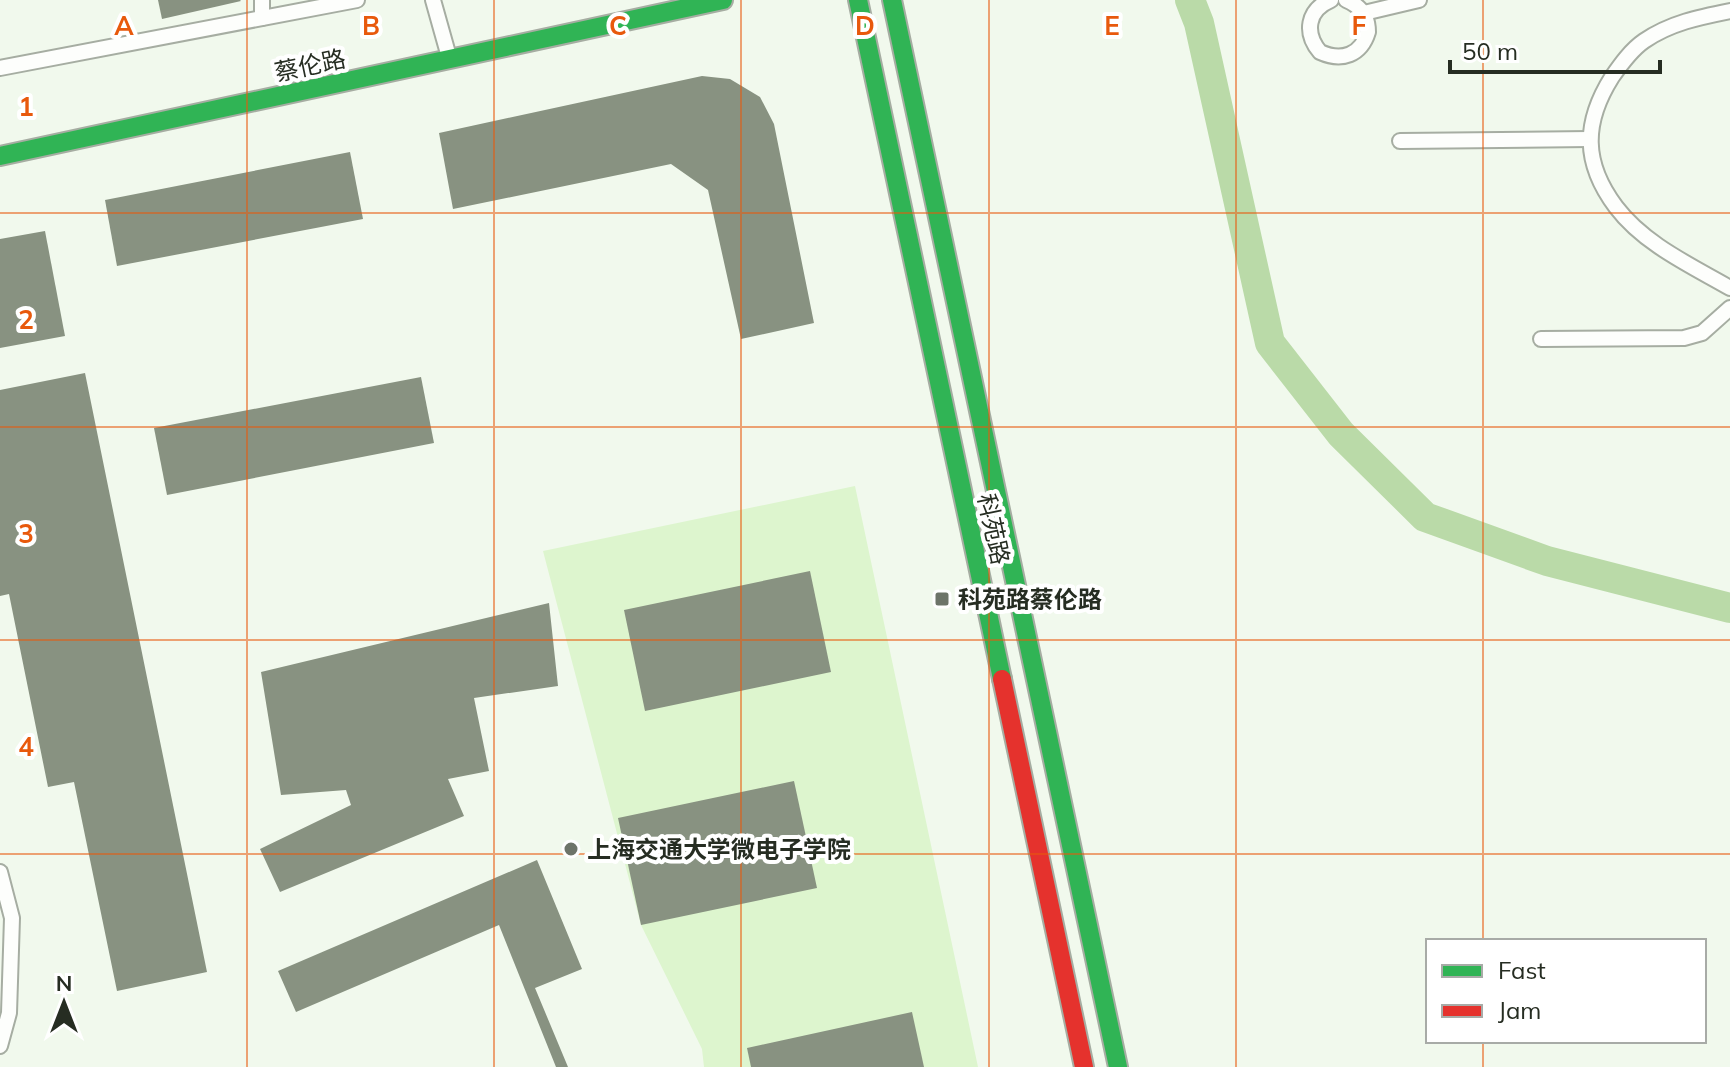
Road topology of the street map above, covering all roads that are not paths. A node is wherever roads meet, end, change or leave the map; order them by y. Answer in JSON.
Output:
{"nodes":[{"id":1,"x":262,"y":0,"type":"edge"},
{"id":2,"x":357,"y":0,"type":"edge"},
{"id":3,"x":433,"y":0,"type":"edge"},
{"id":4,"x":723,"y":0,"type":"edge"},
{"id":5,"x":858,"y":0,"type":"edge"},
{"id":6,"x":892,"y":0,"type":"edge"},
{"id":7,"x":1331,"y":0,"type":"edge"},
{"id":8,"x":1346,"y":0,"type":"edge"},
{"id":9,"x":1419,"y":0,"type":"edge"},
{"id":10,"x":1730,"y":11,"type":"edge"},
{"id":11,"x":1364,"y":13,"type":"junction"},
{"id":12,"x":262,"y":18,"type":"junction"},
{"id":13,"x":449,"y":59,"type":"junction"},
{"id":14,"x":0,"y":68,"type":"edge"},
{"id":15,"x":1590,"y":139,"type":"junction"},
{"id":16,"x":1400,"y":141,"type":"dead end"},
{"id":17,"x":0,"y":156,"type":"edge"},
{"id":18,"x":1730,"y":288,"type":"edge"},
{"id":19,"x":1730,"y":308,"type":"edge"},
{"id":20,"x":1541,"y":339,"type":"dead end"},
{"id":21,"x":0,"y":872,"type":"edge"},
{"id":22,"x":0,"y":1046,"type":"edge"},
{"id":23,"x":1084,"y":1067,"type":"edge"},
{"id":24,"x":1118,"y":1067,"type":"edge"}],
"edges":[{"from":1,"to":12,"type":"lane"},
{"from":2,"to":12,"type":"lane"},
{"from":3,"to":13,"type":"lane"},
{"from":4,"to":13,"type":"street","name":"蔡伦路"},
{"from":5,"to":23,"type":"street","name":"科苑路"},
{"from":6,"to":24,"type":"street","name":"科苑路"},
{"from":7,"to":11,"type":"lane"},
{"from":8,"to":11,"type":"lane"},
{"from":9,"to":11,"type":"lane"},
{"from":10,"to":15,"type":"lane"},
{"from":12,"to":14,"type":"lane"},
{"from":13,"to":17,"type":"street","name":"蔡伦路"},
{"from":15,"to":16,"type":"lane"},
{"from":15,"to":18,"type":"lane"},
{"from":19,"to":20,"type":"lane"},
{"from":21,"to":22,"type":"lane"}]}
